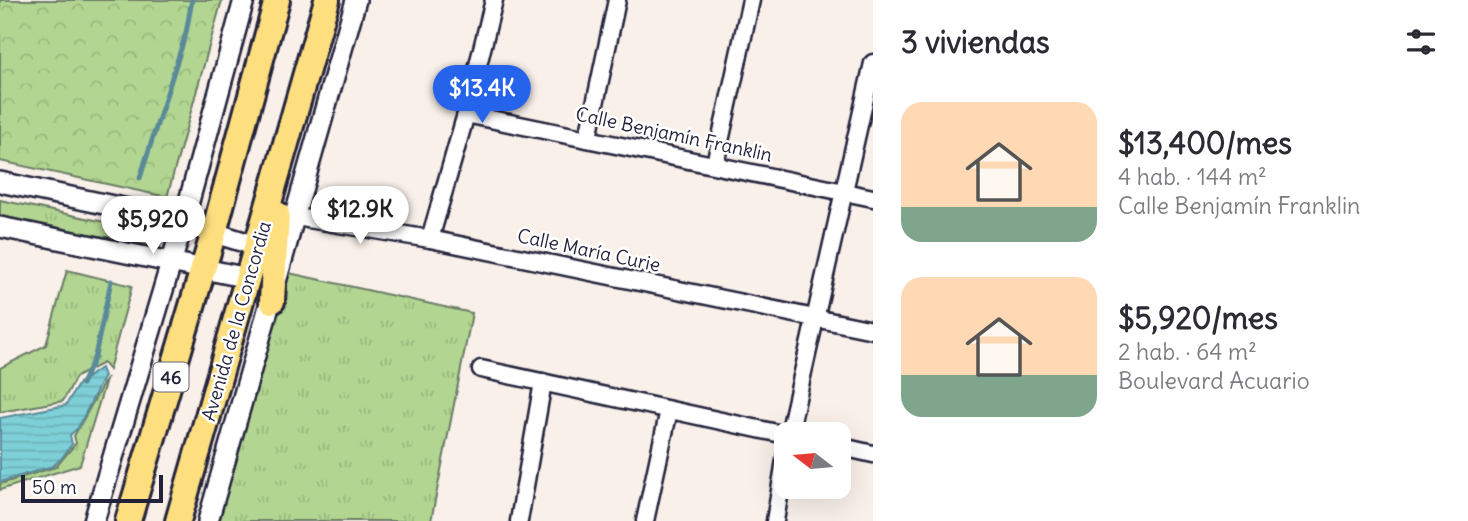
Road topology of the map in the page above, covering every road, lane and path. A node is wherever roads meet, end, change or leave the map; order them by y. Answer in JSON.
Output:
{"nodes":[{"id":1,"x":244,"y":0,"type":"edge"},
{"id":2,"x":277,"y":0,"type":"edge"},
{"id":3,"x":327,"y":0,"type":"edge"},
{"id":4,"x":356,"y":0,"type":"edge"},
{"id":5,"x":494,"y":0,"type":"edge"},
{"id":6,"x":617,"y":0,"type":"edge"},
{"id":7,"x":751,"y":0,"type":"edge"},
{"id":8,"x":873,"y":63,"type":"edge"},
{"id":9,"x":466,"y":114,"type":"junction"},
{"id":10,"x":587,"y":138,"type":"junction"},
{"id":11,"x":715,"y":163,"type":"junction"},
{"id":12,"x":279,"y":169,"type":"junction"},
{"id":13,"x":0,"y":182,"type":"edge"},
{"id":14,"x":843,"y":192,"type":"junction"},
{"id":15,"x":873,"y":198,"type":"edge"},
{"id":16,"x":296,"y":216,"type":"junction"},
{"id":17,"x":183,"y":223,"type":"junction"},
{"id":18,"x":0,"y":227,"type":"edge"},
{"id":19,"x":214,"y":232,"type":"junction"},
{"id":20,"x":430,"y":239,"type":"junction"},
{"id":21,"x":257,"y":246,"type":"junction"},
{"id":22,"x":172,"y":262,"type":"junction"},
{"id":23,"x":203,"y":268,"type":"junction"},
{"id":24,"x":248,"y":278,"type":"junction"},
{"id":25,"x":272,"y":301,"type":"junction"},
{"id":26,"x":817,"y":318,"type":"junction"},
{"id":27,"x":873,"y":330,"type":"edge"},
{"id":28,"x":481,"y":369,"type":"dead end"},
{"id":29,"x":543,"y":382,"type":"junction"},
{"id":30,"x":669,"y":410,"type":"junction"},
{"id":31,"x":790,"y":422,"type":"edge"},
{"id":32,"x":774,"y":431,"type":"edge"},
{"id":33,"x":851,"y":449,"type":"edge"},
{"id":34,"x":873,"y":454,"type":"edge"},
{"id":35,"x":779,"y":499,"type":"edge"},
{"id":36,"x":94,"y":521,"type":"edge"},
{"id":37,"x":128,"y":521,"type":"edge"},
{"id":38,"x":178,"y":521,"type":"edge"},
{"id":39,"x":208,"y":521,"type":"edge"},
{"id":40,"x":519,"y":521,"type":"edge"},
{"id":41,"x":645,"y":521,"type":"edge"},
{"id":42,"x":775,"y":521,"type":"edge"}],
"edges":[{"from":1,"to":17,"type":"street"},
{"from":2,"to":19,"type":"main road","number":"46"},
{"from":3,"to":12,"type":"main road","name":"Avenida de la Concordia","number":"46"},
{"from":4,"to":16,"type":"street","name":"Avenida de la Concordia"},
{"from":5,"to":9,"type":"street"},
{"from":6,"to":10,"type":"street"},
{"from":7,"to":11,"type":"street"},
{"from":8,"to":14,"type":"street"},
{"from":9,"to":10,"type":"street","name":"Calle Benjamín Franklin"},
{"from":9,"to":20,"type":"street"},
{"from":10,"to":11,"type":"street","name":"Calle Benjamín Franklin"},
{"from":11,"to":14,"type":"street","name":"Calle Benjamín Franklin"},
{"from":12,"to":21,"type":"main road","name":"Avenida de la Concordia","number":"46"},
{"from":12,"to":25,"type":"main road"},
{"from":13,"to":17,"type":"street"},
{"from":14,"to":15,"type":"street","name":"Calle Benjamín Franklin"},
{"from":14,"to":26,"type":"street"},
{"from":16,"to":20,"type":"street","name":"Calle María Curie"},
{"from":16,"to":25,"type":"street","name":"Avenida de la Concordia"},
{"from":17,"to":19,"type":"street"},
{"from":17,"to":22,"type":"street"},
{"from":18,"to":22,"type":"street"},
{"from":19,"to":21,"type":"street"},
{"from":19,"to":23,"type":"main road","number":"46"},
{"from":20,"to":26,"type":"street","name":"Calle María Curie"},
{"from":21,"to":24,"type":"main road","name":"Avenida de la Concordia","number":"46"},
{"from":22,"to":23,"type":"street"},
{"from":22,"to":36,"type":"street"},
{"from":23,"to":24,"type":"street"},
{"from":23,"to":37,"type":"main road","number":"46"},
{"from":24,"to":38,"type":"main road","name":"Avenida de la Concordia","number":"46"},
{"from":25,"to":39,"type":"street","name":"Avenida de la Concordia"},
{"from":26,"to":27,"type":"street","name":"Calle María Curie"},
{"from":26,"to":31,"type":"street"},
{"from":28,"to":29,"type":"street"},
{"from":29,"to":30,"type":"street"},
{"from":29,"to":40,"type":"street"},
{"from":30,"to":32,"type":"street"},
{"from":30,"to":41,"type":"street"},
{"from":33,"to":34,"type":"street"},
{"from":35,"to":42,"type":"street"}]}
